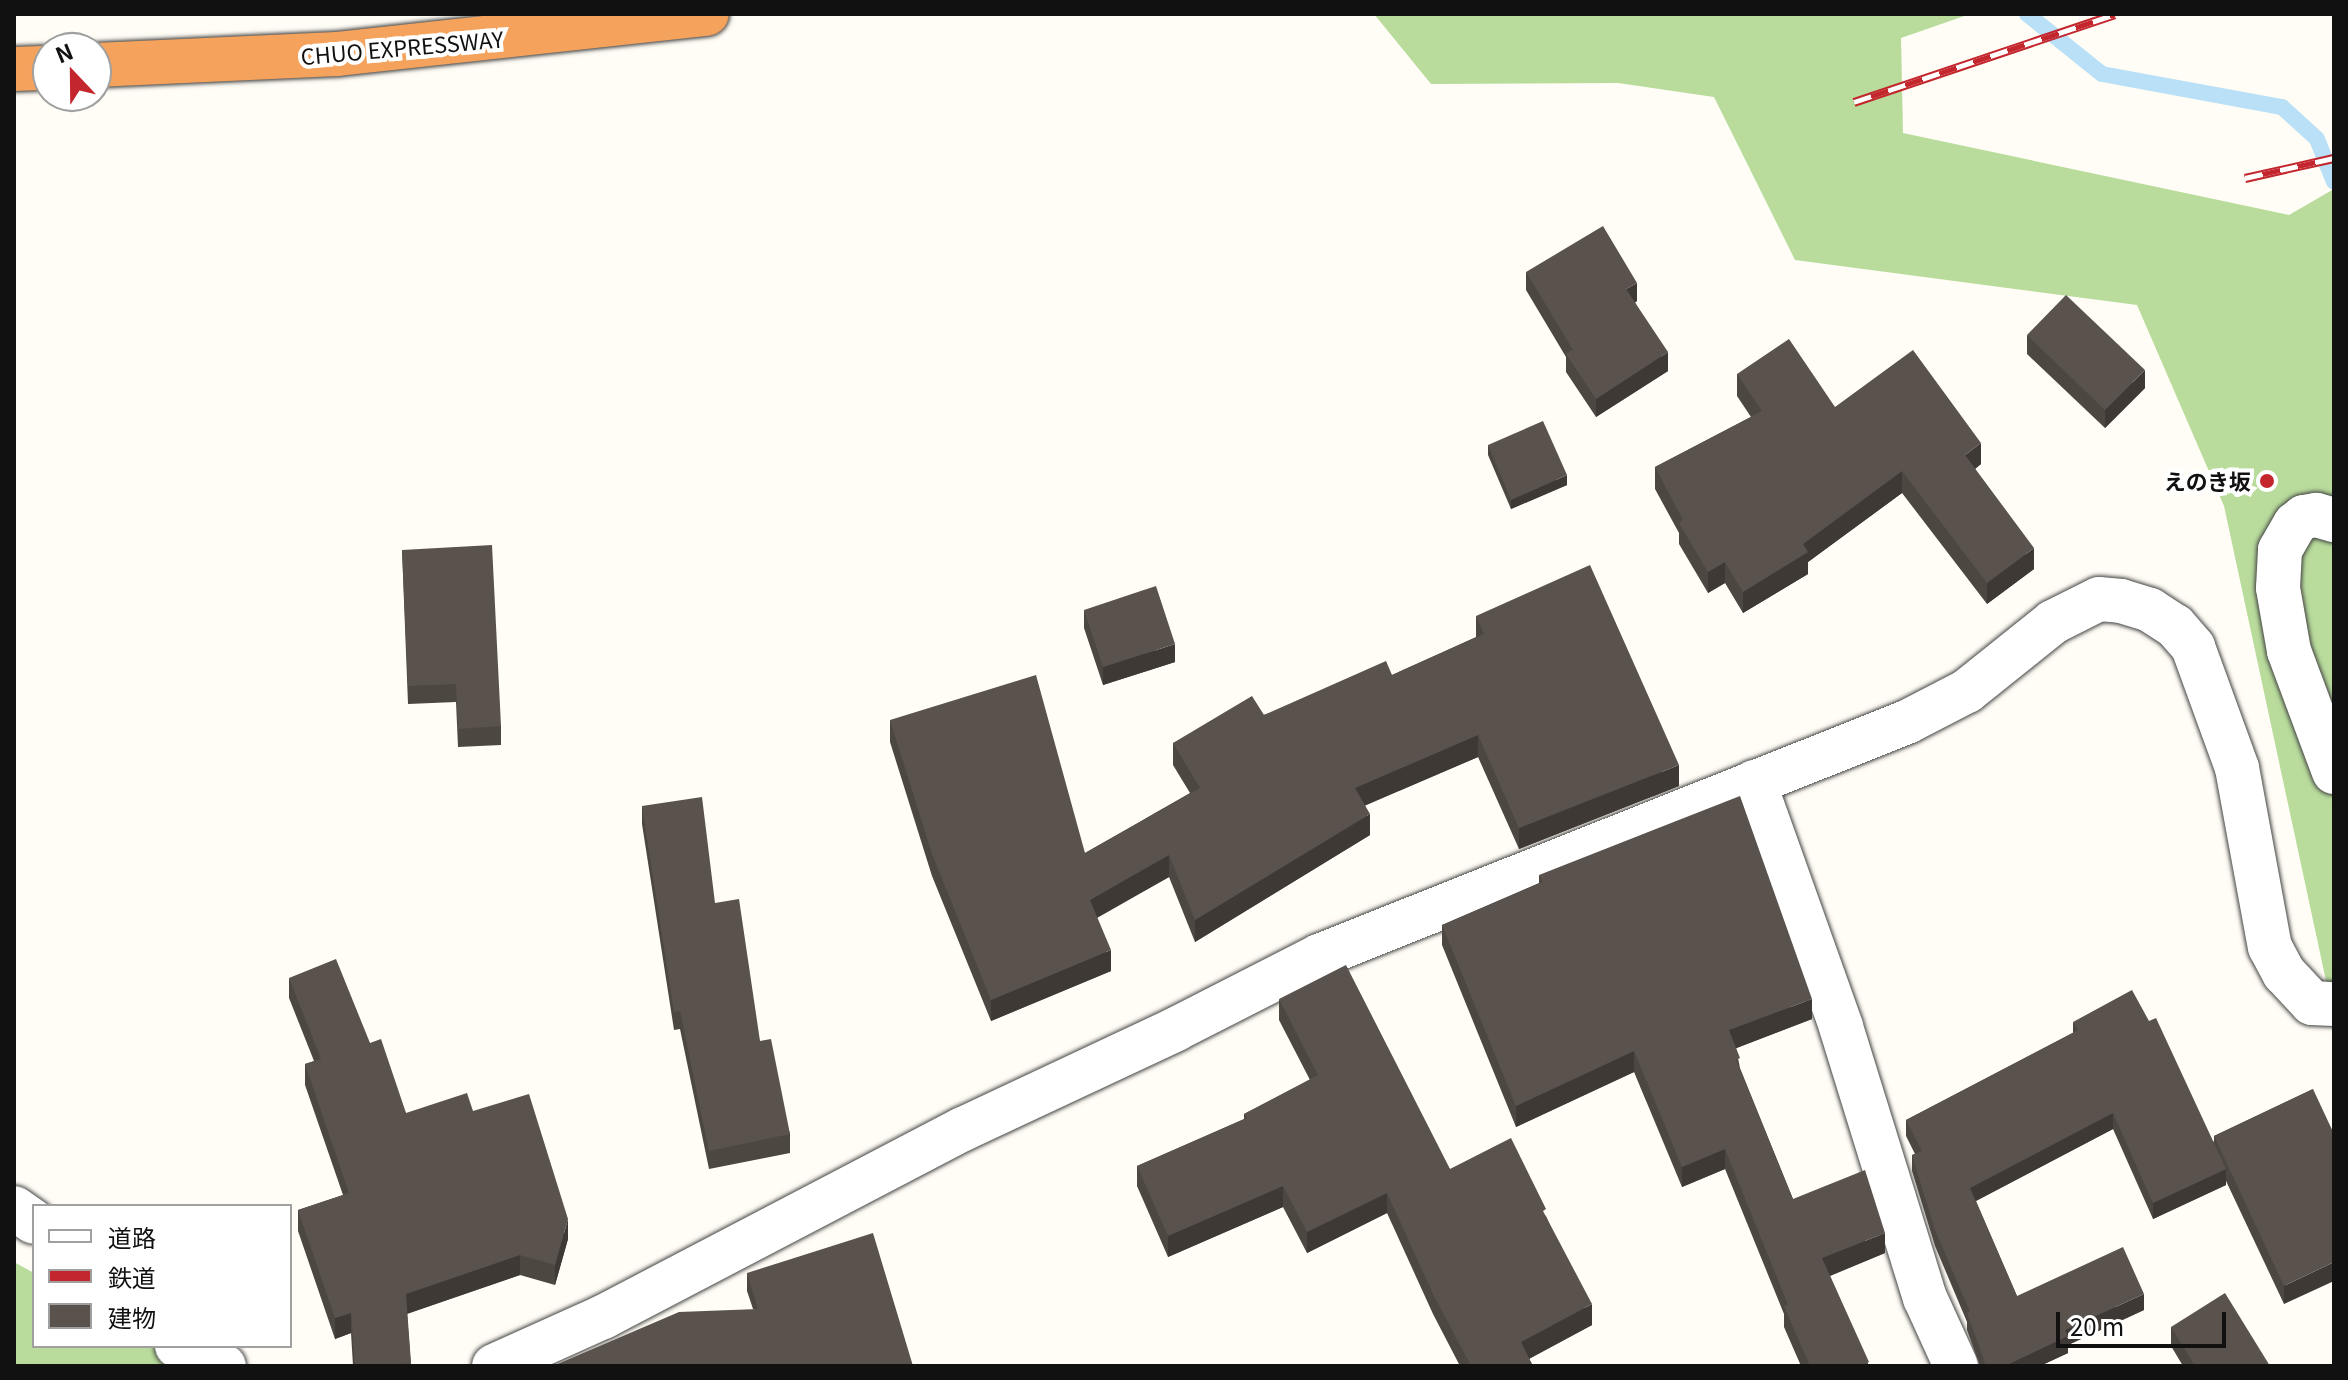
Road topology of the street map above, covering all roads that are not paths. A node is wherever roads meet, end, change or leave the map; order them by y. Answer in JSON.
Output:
{"nodes":[{"id":1,"x":707,"y":14,"type":"edge"},
{"id":2,"x":112,"y":64,"type":"edge"},
{"id":3,"x":2334,"y":520,"type":"edge"},
{"id":4,"x":2334,"y":772,"type":"edge"},
{"id":5,"x":1754,"y":782,"type":"junction"},
{"id":6,"x":2334,"y":1004,"type":"edge"},
{"id":7,"x":14,"y":1208,"type":"edge"},
{"id":8,"x":32,"y":1221,"type":"edge"},
{"id":9,"x":182,"y":1348,"type":"edge"},
{"id":10,"x":224,"y":1366,"type":"edge"},
{"id":11,"x":494,"y":1366,"type":"edge"},
{"id":12,"x":1956,"y":1366,"type":"edge"}],
"edges":[{"from":1,"to":2,"type":"highway","name":"CHUO EXPRESSWAY"},
{"from":3,"to":4,"type":"street"},
{"from":5,"to":6,"type":"street"},
{"from":5,"to":11,"type":"street"},
{"from":5,"to":12,"type":"street"},
{"from":7,"to":8,"type":"street"},
{"from":9,"to":10,"type":"street"}]}
